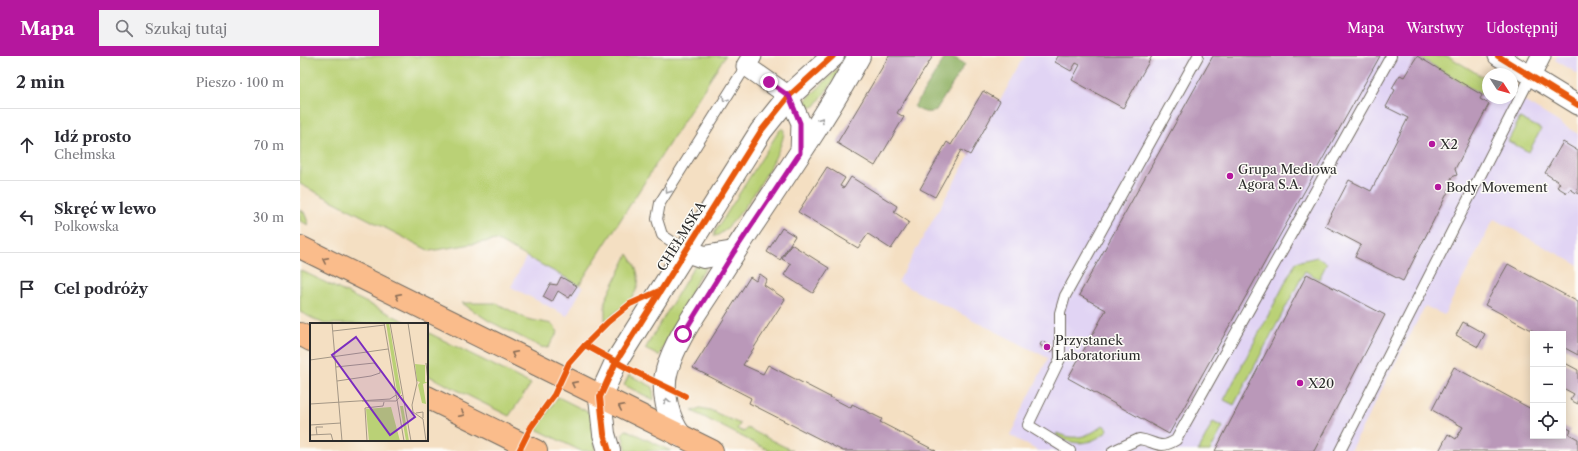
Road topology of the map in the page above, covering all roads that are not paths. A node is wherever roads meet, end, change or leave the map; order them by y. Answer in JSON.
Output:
{"nodes":[{"id":1,"x":833,"y":56,"type":"edge"},
{"id":2,"x":859,"y":56,"type":"edge"},
{"id":3,"x":1198,"y":56,"type":"edge"},
{"id":4,"x":1391,"y":56,"type":"edge"},
{"id":5,"x":1498,"y":56,"type":"edge"},
{"id":6,"x":1541,"y":56,"type":"edge"},
{"id":7,"x":749,"y":61,"type":"edge"},
{"id":8,"x":1531,"y":76,"type":"junction"},
{"id":9,"x":789,"y":96,"type":"junction"},
{"id":10,"x":1578,"y":105,"type":"edge"},
{"id":11,"x":800,"y":153,"type":"junction"},
{"id":12,"x":300,"y":247,"type":"edge"},
{"id":13,"x":686,"y":251,"type":"junction"},
{"id":14,"x":734,"y":252,"type":"junction"},
{"id":15,"x":300,"y":334,"type":"edge"},
{"id":16,"x":310,"y":339,"type":"edge"},
{"id":17,"x":428,"y":397,"type":"edge"},
{"id":18,"x":600,"y":397,"type":"junction"},
{"id":19,"x":681,"y":436,"type":"junction"},
{"id":20,"x":536,"y":451,"type":"edge"},
{"id":21,"x":609,"y":451,"type":"edge"},
{"id":22,"x":712,"y":451,"type":"edge"},
{"id":23,"x":1070,"y":451,"type":"edge"},
{"id":24,"x":1113,"y":451,"type":"edge"},
{"id":25,"x":1340,"y":451,"type":"edge"}],
"edges":[{"from":1,"to":9,"type":"street","name":"CHEŁMSKA"},
{"from":11,"to":2,"type":"street","one_way":true},
{"from":3,"to":23,"type":"lane"},
{"from":4,"to":24,"type":"lane"},
{"from":5,"to":8,"type":"street"},
{"from":6,"to":8,"type":"street"},
{"from":7,"to":9,"type":"street"},
{"from":7,"to":13,"type":"lane","one_way":true},
{"from":8,"to":10,"type":"street"},
{"from":8,"to":25,"type":"lane"},
{"from":9,"to":11,"type":"street"},
{"from":9,"to":13,"type":"street","name":"CHEŁMSKA"},
{"from":11,"to":14,"type":"street"},
{"from":18,"to":12,"type":"main road","one_way":true},
{"from":13,"to":14,"type":"street"},
{"from":13,"to":18,"type":"street","name":"CHEŁMSKA"},
{"from":19,"to":14,"type":"street","one_way":true},
{"from":15,"to":16,"type":"main road"},
{"from":17,"to":20,"type":"main road","one_way":true},
{"from":19,"to":18,"type":"main road","one_way":true},
{"from":18,"to":21,"type":"street"},
{"from":19,"to":22,"type":"main road"}]}
